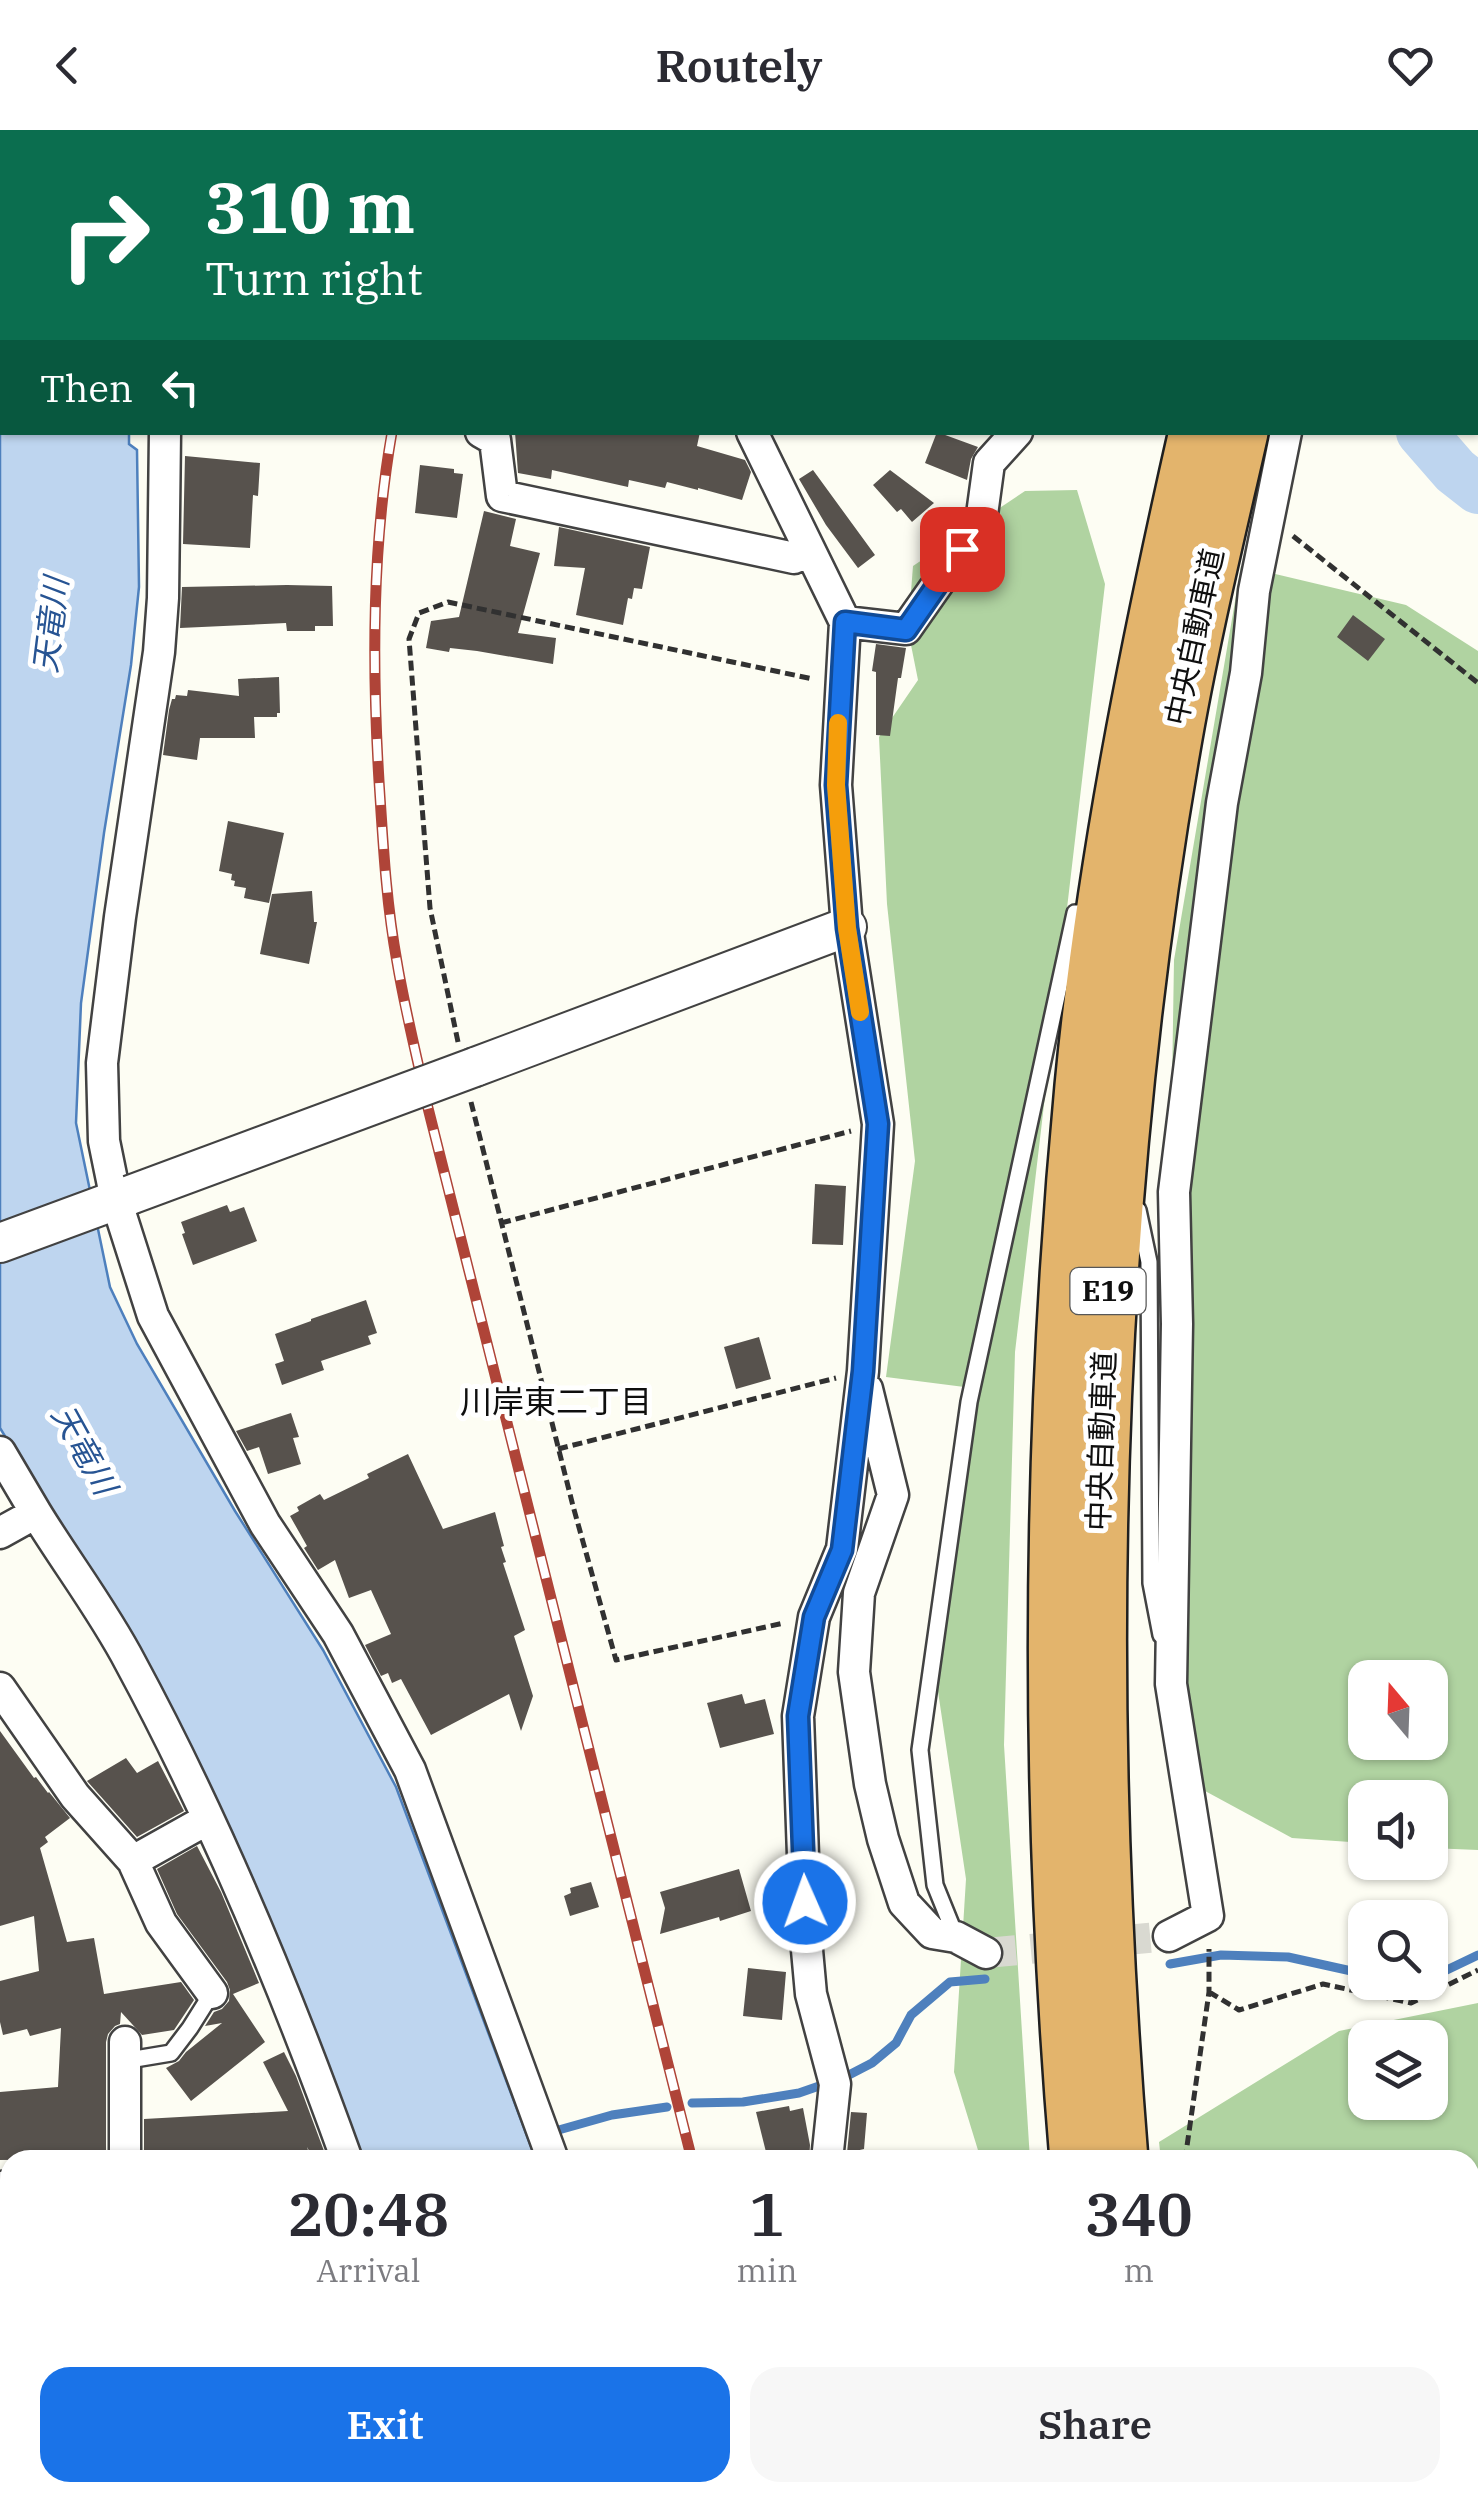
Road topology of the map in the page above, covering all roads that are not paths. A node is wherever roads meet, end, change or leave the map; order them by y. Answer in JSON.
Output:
{"nodes":[{"id":1,"x":166,"y":435,"type":"edge"},
{"id":2,"x":486,"y":435,"type":"edge"},
{"id":3,"x":753,"y":435,"type":"edge"},
{"id":4,"x":1014,"y":435,"type":"edge"},
{"id":5,"x":1196,"y":435,"type":"edge"},
{"id":6,"x":1239,"y":435,"type":"edge"},
{"id":7,"x":1285,"y":435,"type":"edge"},
{"id":8,"x":808,"y":550,"type":"junction"},
{"id":9,"x":845,"y":622,"type":"junction"},
{"id":10,"x":1105,"y":914,"type":"junction"},
{"id":11,"x":847,"y":928,"type":"junction"},
{"id":12,"x":1122,"y":1132,"type":"junction"},
{"id":13,"x":117,"y":1200,"type":"junction"},
{"id":14,"x":0,"y":1243,"type":"edge"},
{"id":15,"x":863,"y":1371,"type":"junction"},
{"id":16,"x":0,"y":1452,"type":"edge"},
{"id":17,"x":36,"y":1514,"type":"junction"},
{"id":18,"x":0,"y":1534,"type":"edge"},
{"id":19,"x":1171,"y":1684,"type":"junction"},
{"id":20,"x":0,"y":1688,"type":"edge"},
{"id":21,"x":208,"y":1819,"type":"junction"},
{"id":22,"x":133,"y":1861,"type":"junction"},
{"id":23,"x":956,"y":1936,"type":"junction"},
{"id":24,"x":1169,"y":1936,"type":"tunnel mouth"},
{"id":25,"x":986,"y":1953,"type":"tunnel mouth"},
{"id":26,"x":212,"y":1993,"type":"joint"},
{"id":27,"x":124,"y":2051,"type":"joint"},
{"id":28,"x":124,"y":2150,"type":"edge"},
{"id":29,"x":343,"y":2150,"type":"edge"},
{"id":30,"x":550,"y":2150,"type":"edge"},
{"id":31,"x":827,"y":2150,"type":"edge"},
{"id":32,"x":1077,"y":2150,"type":"edge"},
{"id":33,"x":1119,"y":2150,"type":"edge"}],
"edges":[{"from":1,"to":13,"type":"street"},
{"from":2,"to":8,"type":"street"},
{"from":3,"to":8,"type":"street"},
{"from":4,"to":9,"type":"street"},
{"from":5,"to":10,"type":"highway","name":"中央自動車道","number":"E19"},
{"from":6,"to":12,"type":"highway","name":"中央自動車道","number":"E19"},
{"from":7,"to":19,"type":"street"},
{"from":8,"to":9,"type":"street"},
{"from":9,"to":11,"type":"street"},
{"from":10,"to":23,"type":"lane"},
{"from":10,"to":32,"type":"highway","name":"中央自動車道","number":"E19"},
{"from":11,"to":13,"type":"street","bridge":true},
{"from":11,"to":15,"type":"street"},
{"from":12,"to":19,"type":"lane"},
{"from":12,"to":33,"type":"highway","name":"中央自動車道","number":"E19"},
{"from":13,"to":14,"type":"street"},
{"from":13,"to":30,"type":"street"},
{"from":15,"to":23,"type":"street"},
{"from":15,"to":31,"type":"street"},
{"from":16,"to":17,"type":"street"},
{"from":17,"to":18,"type":"street"},
{"from":17,"to":21,"type":"street"},
{"from":19,"to":24,"type":"street"},
{"from":20,"to":22,"type":"street"},
{"from":21,"to":22,"type":"street"},
{"from":21,"to":29,"type":"street"},
{"from":22,"to":26,"type":"street"},
{"from":23,"to":25,"type":"street"},
{"from":26,"to":27,"type":"lane"},
{"from":27,"to":28,"type":"street"}]}
